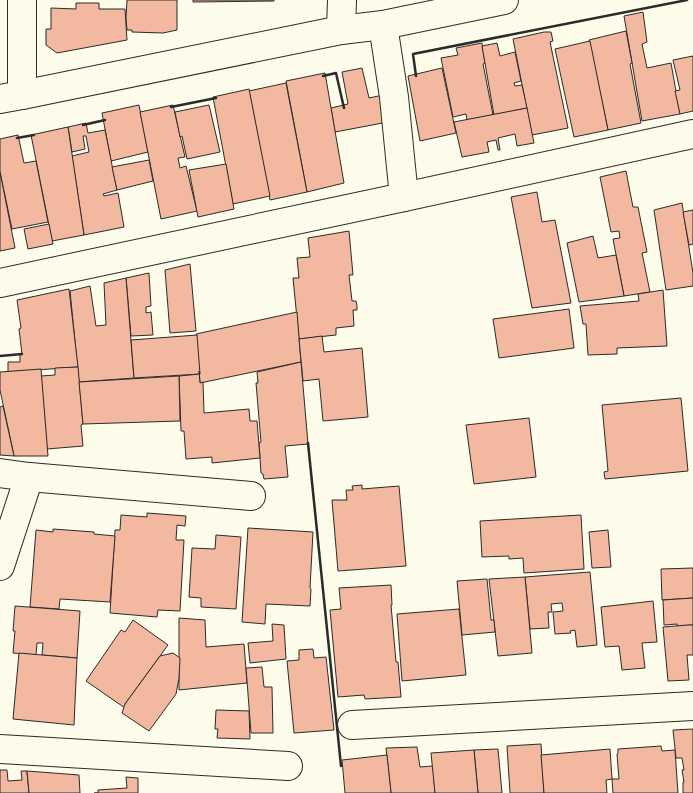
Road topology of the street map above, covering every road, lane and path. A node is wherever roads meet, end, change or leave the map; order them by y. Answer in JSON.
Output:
{"nodes":[{"id":1,"x":22,"y":0,"type":"edge"},
{"id":2,"x":342,"y":0,"type":"edge"},
{"id":3,"x":504,"y":0,"type":"edge"},
{"id":4,"x":383,"y":25,"type":"junction"},
{"id":5,"x":341,"y":30,"type":"junction"},
{"id":6,"x":11,"y":97,"type":"edge"},
{"id":7,"x":693,"y":134,"type":"edge"},
{"id":8,"x":404,"y":197,"type":"junction"},
{"id":9,"x":0,"y":283,"type":"edge"},
{"id":10,"x":0,"y":473,"type":"edge"},
{"id":11,"x":29,"y":477,"type":"junction"},
{"id":12,"x":251,"y":496,"type":"dead end"},
{"id":13,"x":0,"y":566,"type":"edge"},
{"id":14,"x":693,"y":706,"type":"edge"},
{"id":15,"x":352,"y":725,"type":"dead end"},
{"id":16,"x":0,"y":749,"type":"edge"},
{"id":17,"x":288,"y":766,"type":"dead end"}],
"edges":[{"from":1,"to":6,"type":"street"},
{"from":2,"to":5,"type":"street"},
{"from":3,"to":4,"type":"street"},
{"from":4,"to":5,"type":"street"},
{"from":4,"to":8,"type":"street"},
{"from":5,"to":6,"type":"street"},
{"from":7,"to":8,"type":"street"},
{"from":8,"to":9,"type":"street"},
{"from":10,"to":11,"type":"street"},
{"from":11,"to":12,"type":"street"},
{"from":11,"to":13,"type":"street"},
{"from":14,"to":15,"type":"street"},
{"from":16,"to":17,"type":"street"}]}
